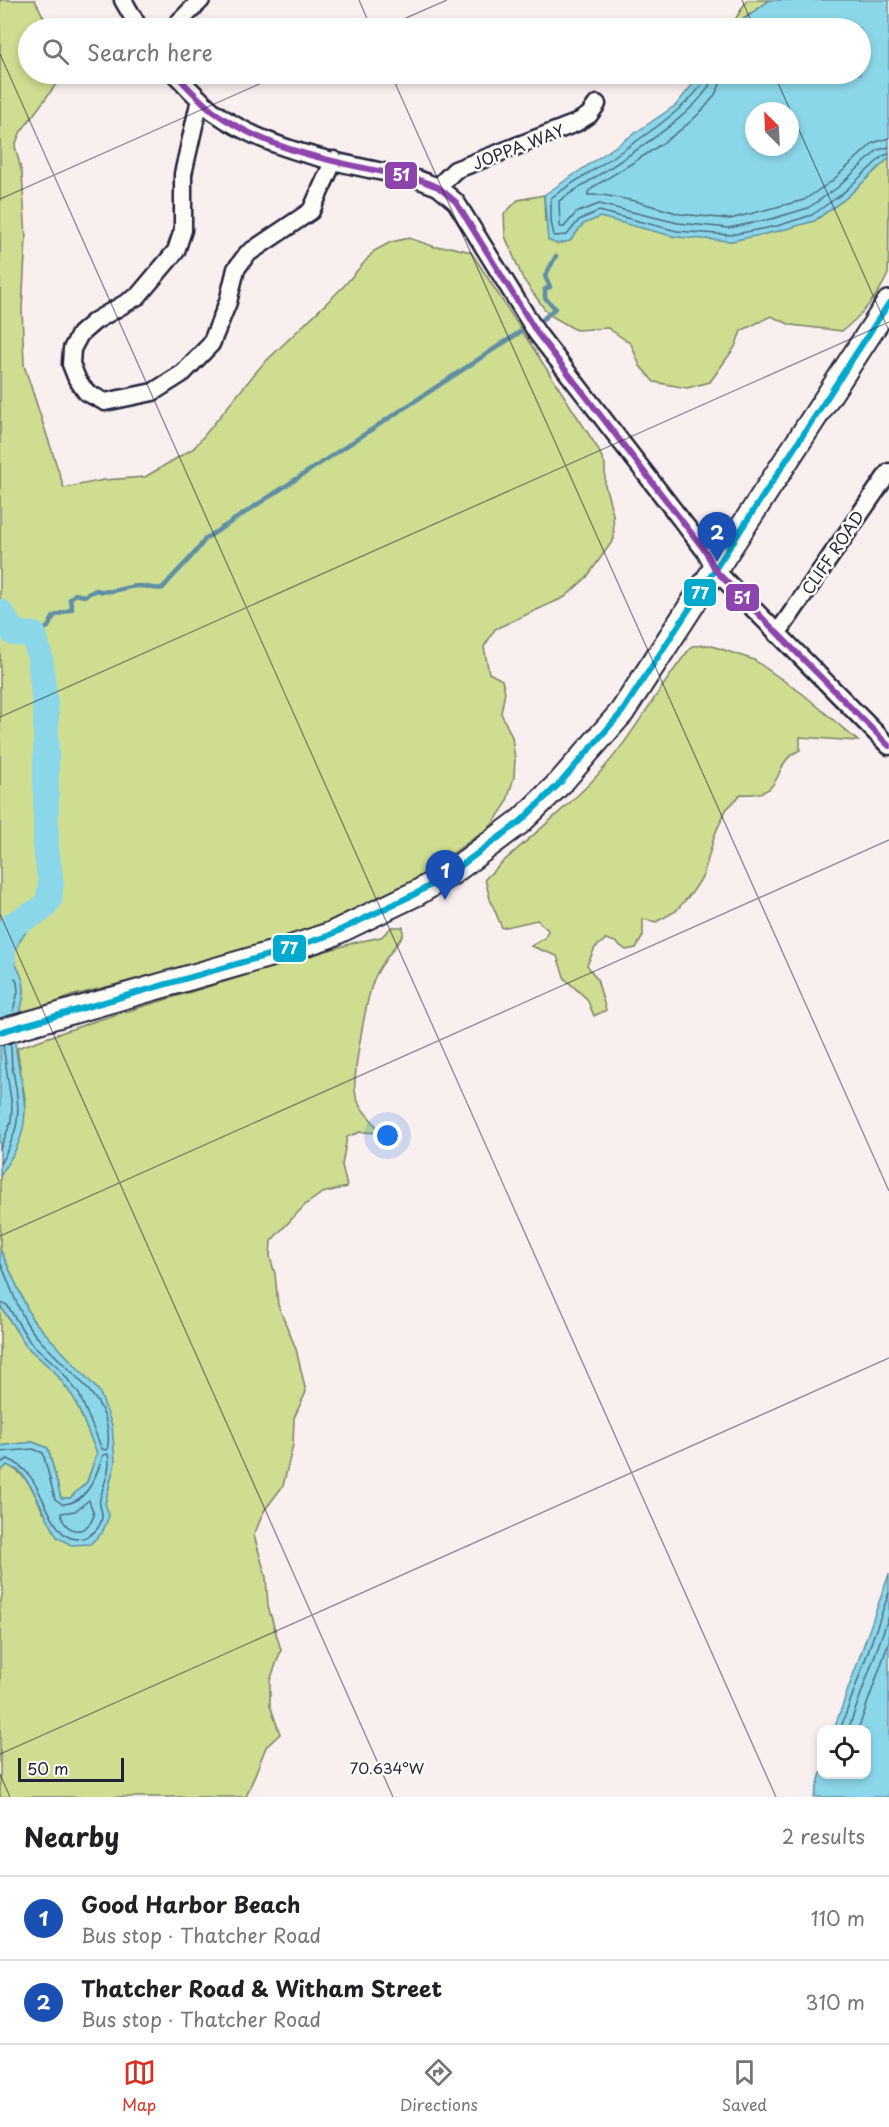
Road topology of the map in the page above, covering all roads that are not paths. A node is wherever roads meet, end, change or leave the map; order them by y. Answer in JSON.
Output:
{"nodes":[{"id":1,"x":123,"y":0,"type":"edge"},
{"id":2,"x":201,"y":0,"type":"edge"},
{"id":3,"x":133,"y":18,"type":"edge"},
{"id":4,"x":183,"y":18,"type":"edge"},
{"id":5,"x":185,"y":84,"type":"edge"},
{"id":6,"x":200,"y":99,"type":"junction"},
{"id":7,"x":597,"y":104,"type":"dead end"},
{"id":8,"x":334,"y":160,"type":"junction"},
{"id":9,"x":438,"y":188,"type":"junction"},
{"id":10,"x":889,"y":303,"type":"edge"},
{"id":11,"x":889,"y":472,"type":"edge"},
{"id":12,"x":716,"y":571,"type":"junction"},
{"id":13,"x":777,"y":634,"type":"junction"},
{"id":14,"x":889,"y":746,"type":"edge"},
{"id":15,"x":10,"y":1029,"type":"edge"}],
"edges":[{"from":1,"to":3,"type":"street"},
{"from":2,"to":4,"type":"street"},
{"from":5,"to":6,"type":"street"},
{"from":6,"to":8,"type":"street"},
{"from":6,"to":8,"type":"street"},
{"from":7,"to":9,"type":"street","name":"JOPPA WAY"},
{"from":8,"to":9,"type":"street"},
{"from":9,"to":12,"type":"street"},
{"from":10,"to":12,"type":"main road"},
{"from":11,"to":13,"type":"street","name":"CLIFF ROAD"},
{"from":12,"to":13,"type":"street"},
{"from":12,"to":15,"type":"main road"},
{"from":13,"to":14,"type":"street"}]}
